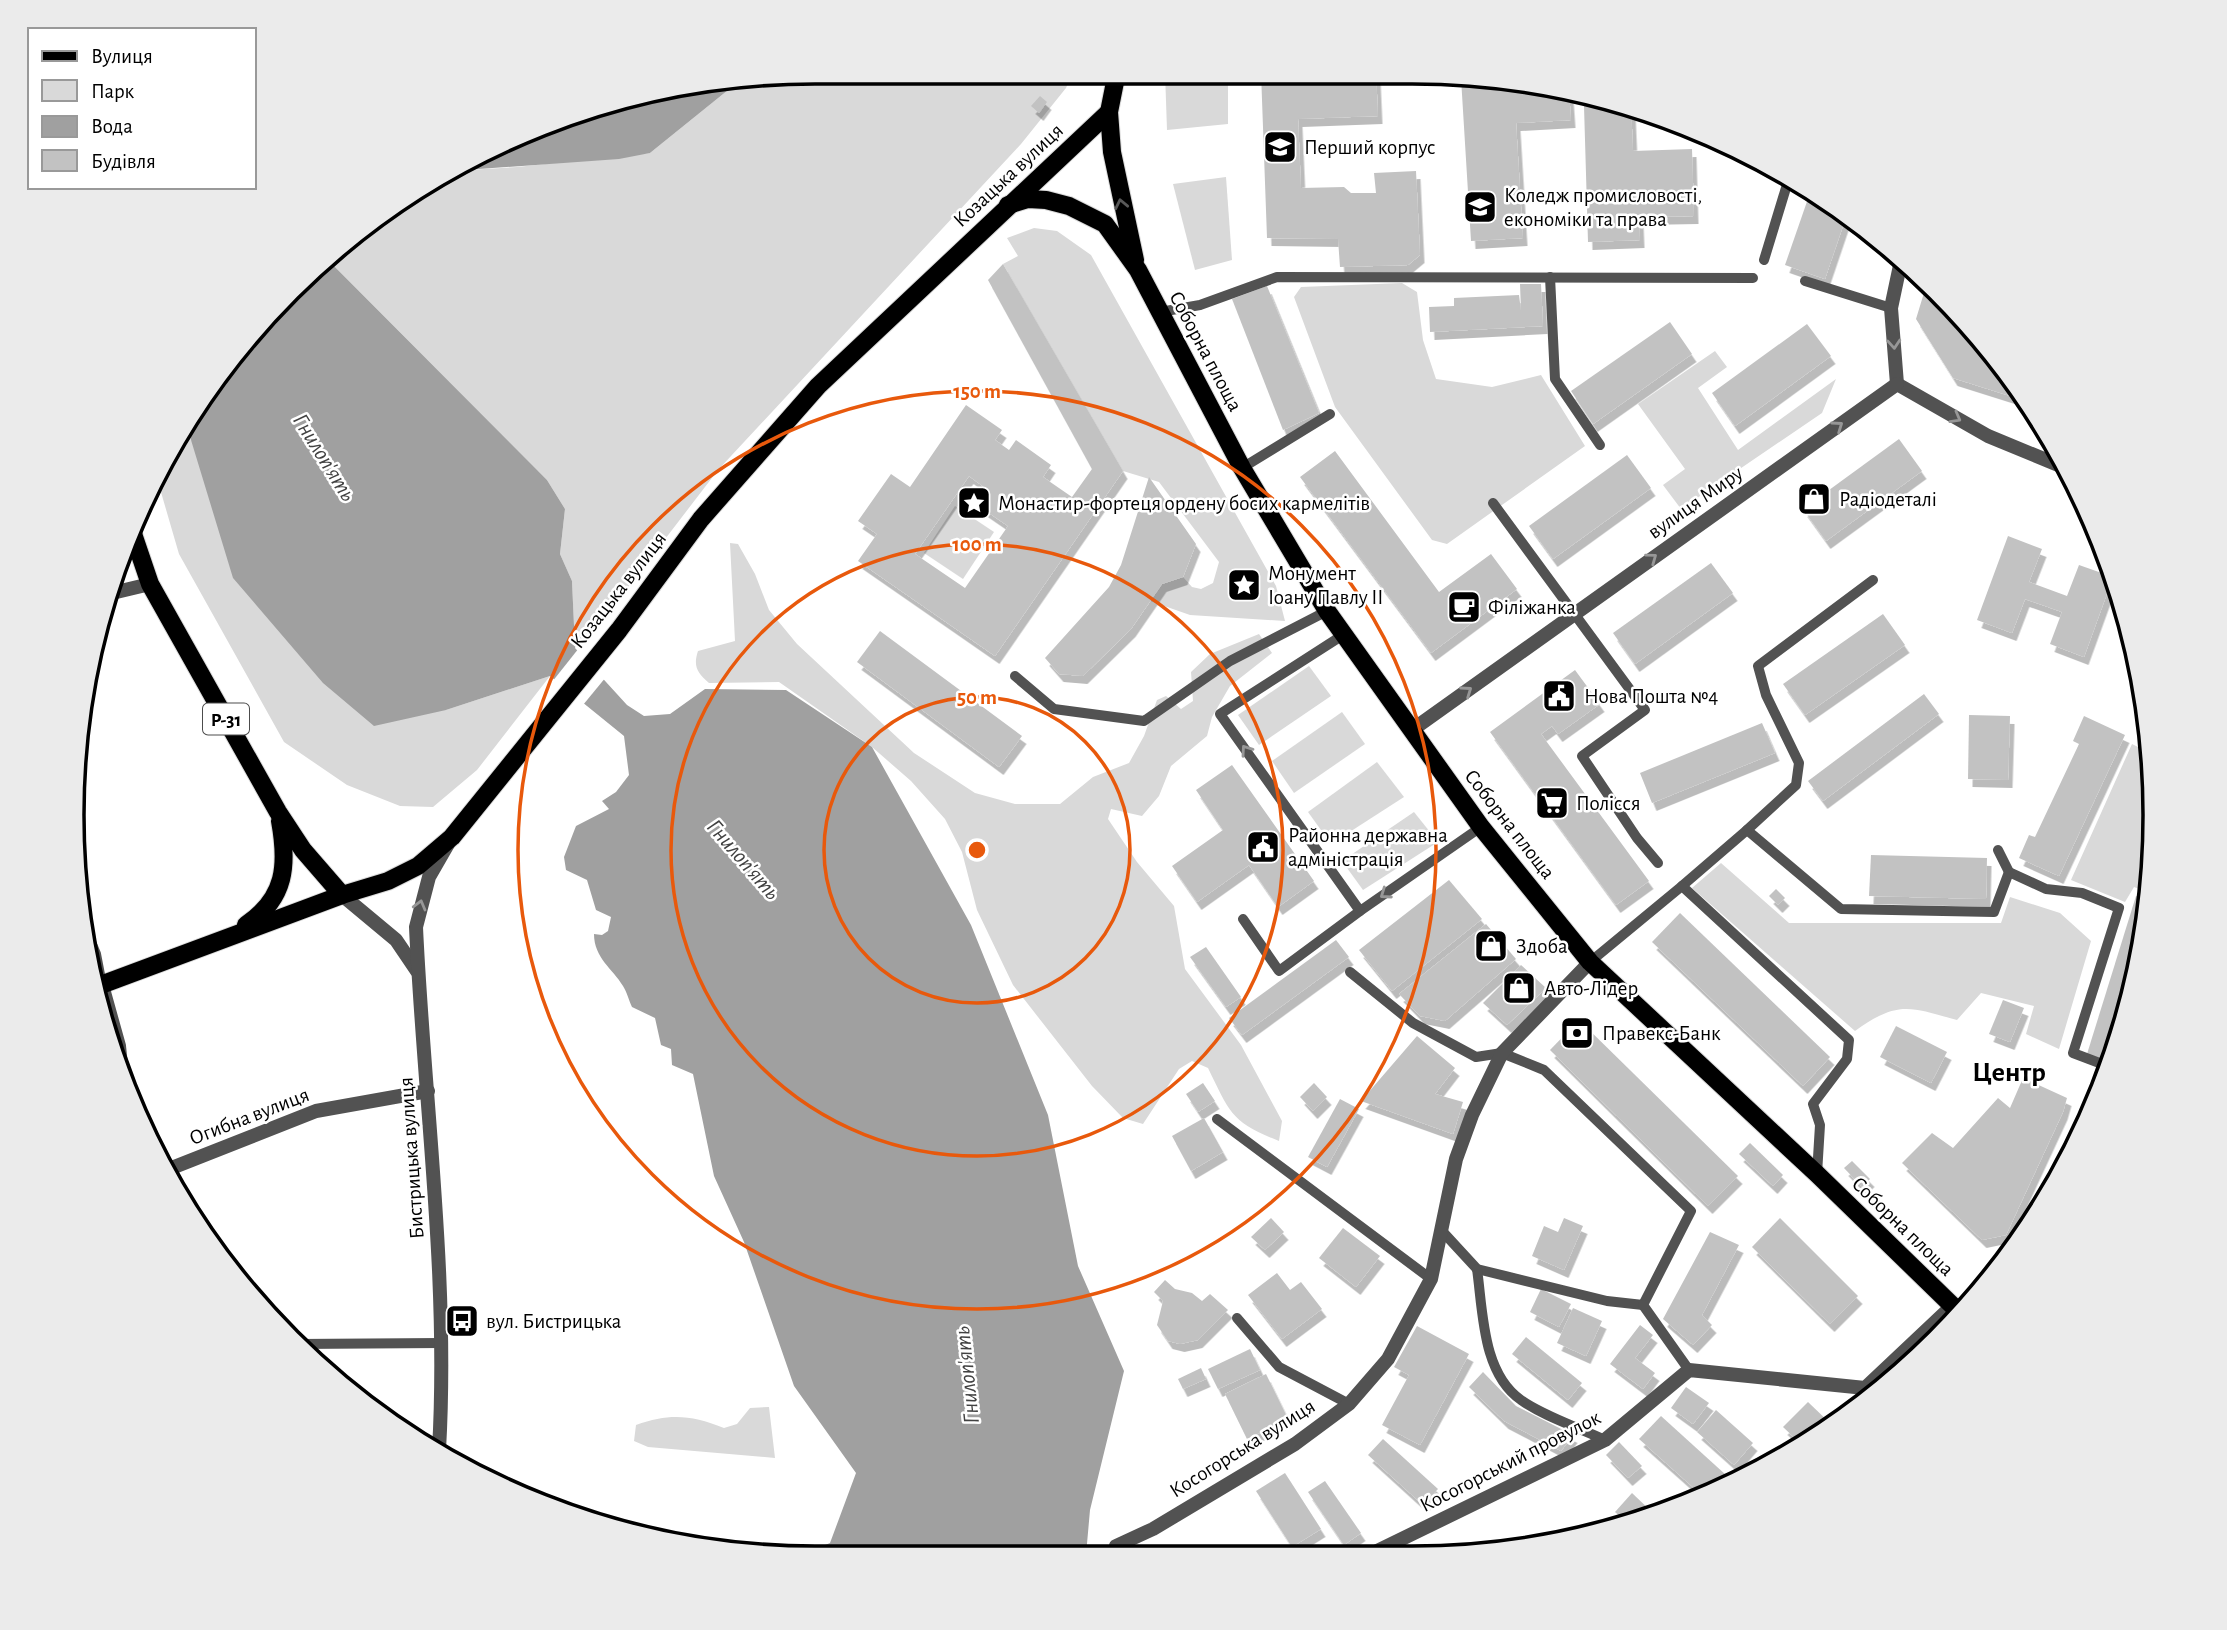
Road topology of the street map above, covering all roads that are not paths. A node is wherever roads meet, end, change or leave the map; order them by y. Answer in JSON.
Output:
{"nodes":[{"id":1,"x":1115,"y":84,"type":"edge"},
{"id":2,"x":1109,"y":112,"type":"junction"},
{"id":3,"x":1786,"y":187,"type":"edge"},
{"id":4,"x":1008,"y":205,"type":"junction"},
{"id":5,"x":1764,"y":260,"type":"dead end"},
{"id":6,"x":1138,"y":270,"type":"junction"},
{"id":7,"x":1899,"y":270,"type":"edge"},
{"id":8,"x":1550,"y":277,"type":"junction"},
{"id":9,"x":1753,"y":278,"type":"dead end"},
{"id":10,"x":1805,"y":281,"type":"dead end"},
{"id":11,"x":1891,"y":308,"type":"junction"},
{"id":12,"x":1160,"y":313,"type":"junction"},
{"id":13,"x":1897,"y":384,"type":"junction"},
{"id":14,"x":1330,"y":414,"type":"dead end"},
{"id":15,"x":1600,"y":445,"type":"dead end"},
{"id":16,"x":2052,"y":462,"type":"edge"},
{"id":17,"x":1242,"y":468,"type":"junction"},
{"id":18,"x":1493,"y":503,"type":"dead end"},
{"id":19,"x":137,"y":544,"type":"edge"},
{"id":20,"x":1873,"y":580,"type":"dead end"},
{"id":21,"x":150,"y":584,"type":"junction"},
{"id":22,"x":120,"y":591,"type":"edge"},
{"id":23,"x":1327,"y":611,"type":"junction"},
{"id":24,"x":1574,"y":615,"type":"junction"},
{"id":25,"x":1343,"y":635,"type":"junction"},
{"id":26,"x":1016,"y":676,"type":"dead end"},
{"id":27,"x":1412,"y":730,"type":"junction"},
{"id":28,"x":278,"y":812,"type":"junction"},
{"id":29,"x":1481,"y":827,"type":"junction"},
{"id":30,"x":1747,"y":830,"type":"junction"},
{"id":31,"x":452,"y":837,"type":"junction"},
{"id":32,"x":1998,"y":850,"type":"dead end"},
{"id":33,"x":1658,"y":863,"type":"dead end"},
{"id":34,"x":2009,"y":872,"type":"junction"},
{"id":35,"x":1682,"y":886,"type":"junction"},
{"id":36,"x":342,"y":895,"type":"junction"},
{"id":37,"x":1360,"y":911,"type":"junction"},
{"id":38,"x":1243,"y":919,"type":"dead end"},
{"id":39,"x":226,"y":939,"type":"junction"},
{"id":40,"x":1590,"y":962,"type":"junction"},
{"id":41,"x":1350,"y":972,"type":"dead end"},
{"id":42,"x":418,"y":973,"type":"junction"},
{"id":43,"x":104,"y":984,"type":"edge"},
{"id":44,"x":1502,"y":1053,"type":"junction"},
{"id":45,"x":2099,"y":1063,"type":"edge"},
{"id":46,"x":428,"y":1091,"type":"junction"},
{"id":47,"x":1217,"y":1119,"type":"dead end"},
{"id":48,"x":175,"y":1167,"type":"edge"},
{"id":49,"x":1817,"y":1174,"type":"junction"},
{"id":50,"x":1442,"y":1231,"type":"junction"},
{"id":51,"x":1477,"y":1269,"type":"junction"},
{"id":52,"x":1431,"y":1279,"type":"junction"},
{"id":53,"x":1643,"y":1305,"type":"junction"},
{"id":54,"x":1953,"y":1307,"type":"edge"},
{"id":55,"x":1237,"y":1318,"type":"dead end"},
{"id":56,"x":440,"y":1343,"type":"junction"},
{"id":57,"x":311,"y":1344,"type":"edge"},
{"id":58,"x":1911,"y":1349,"type":"edge"},
{"id":59,"x":1689,"y":1370,"type":"junction"},
{"id":60,"x":1871,"y":1383,"type":"edge"},
{"id":61,"x":1866,"y":1388,"type":"edge"},
{"id":62,"x":1349,"y":1404,"type":"junction"},
{"id":63,"x":1605,"y":1440,"type":"junction"},
{"id":64,"x":439,"y":1442,"type":"edge"},
{"id":65,"x":1116,"y":1546,"type":"edge"},
{"id":66,"x":1387,"y":1546,"type":"edge"}],
"edges":[{"from":1,"to":2,"type":"main road","name":"Соборна площа"},
{"from":2,"to":4,"type":"main road","name":"Козацька вулиця"},
{"from":6,"to":2,"type":"main road","name":"Соборна площа","one_way":true},
{"from":3,"to":5,"type":"lane"},
{"from":4,"to":6,"type":"main road","name":"Соборна площа"},
{"from":4,"to":31,"type":"main road","name":"Козацька вулиця"},
{"from":6,"to":12,"type":"main road","name":"Соборна площа"},
{"from":7,"to":11,"type":"street"},
{"from":8,"to":9,"type":"lane"},
{"from":8,"to":12,"type":"lane"},
{"from":8,"to":15,"type":"lane"},
{"from":10,"to":11,"type":"lane"},
{"from":11,"to":13,"type":"street","one_way":true},
{"from":12,"to":17,"type":"main road","name":"Соборна площа"},
{"from":13,"to":16,"type":"street","one_way":true},
{"from":24,"to":13,"type":"street","name":"вулиця Миру","one_way":true},
{"from":14,"to":17,"type":"lane"},
{"from":17,"to":23,"type":"main road","name":"Соборна площа"},
{"from":18,"to":24,"type":"lane"},
{"from":19,"to":21,"type":"main road","number":"Р-31"},
{"from":20,"to":30,"type":"lane"},
{"from":21,"to":22,"type":"street"},
{"from":21,"to":28,"type":"main road","number":"Р-31"},
{"from":23,"to":25,"type":"main road","name":"Соборна площа"},
{"from":23,"to":26,"type":"lane"},
{"from":27,"to":24,"type":"street","name":"вулиця Миру","one_way":true},
{"from":24,"to":33,"type":"lane"},
{"from":25,"to":27,"type":"main road","name":"Соборна площа"},
{"from":37,"to":25,"type":"lane","one_way":true},
{"from":27,"to":29,"type":"main road","name":"Соборна площа"},
{"from":28,"to":36,"type":"main road","number":"Р-31"},
{"from":28,"to":39,"type":"main road"},
{"from":29,"to":37,"type":"lane","one_way":true},
{"from":29,"to":40,"type":"main road","name":"Соборна площа"},
{"from":30,"to":34,"type":"lane"},
{"from":30,"to":35,"type":"lane"},
{"from":31,"to":36,"type":"main road","name":"Козацька вулиця"},
{"from":42,"to":31,"type":"street","one_way":true},
{"from":32,"to":34,"type":"lane"},
{"from":34,"to":45,"type":"lane"},
{"from":35,"to":40,"type":"lane"},
{"from":35,"to":49,"type":"lane"},
{"from":36,"to":39,"type":"main road","name":"Козацька вулиця"},
{"from":36,"to":42,"type":"street","name":"Бистрицька вулиця"},
{"from":37,"to":38,"type":"lane"},
{"from":39,"to":43,"type":"main road","name":"Козацька вулиця"},
{"from":40,"to":44,"type":"street","name":"Косогорська вулиця"},
{"from":40,"to":49,"type":"main road","name":"Соборна площа"},
{"from":41,"to":44,"type":"lane"},
{"from":42,"to":46,"type":"street","name":"Бистрицька вулиця"},
{"from":44,"to":50,"type":"street","name":"Косогорська вулиця"},
{"from":44,"to":53,"type":"lane"},
{"from":46,"to":48,"type":"street","name":"Огибна вулиця"},
{"from":46,"to":56,"type":"street","name":"Бистрицька вулиця"},
{"from":47,"to":52,"type":"lane"},
{"from":49,"to":54,"type":"main road","name":"Соборна площа"},
{"from":50,"to":51,"type":"lane"},
{"from":50,"to":52,"type":"street","name":"Косогорська вулиця"},
{"from":51,"to":53,"type":"lane"},
{"from":51,"to":63,"type":"lane"},
{"from":52,"to":62,"type":"street","name":"Косогорська вулиця"},
{"from":53,"to":59,"type":"lane"},
{"from":55,"to":62,"type":"lane"},
{"from":56,"to":57,"type":"lane"},
{"from":56,"to":64,"type":"street","name":"Бистрицька вулиця"},
{"from":58,"to":60,"type":"street"},
{"from":59,"to":61,"type":"street"},
{"from":59,"to":63,"type":"street","name":"Косогорський провулок"},
{"from":62,"to":65,"type":"street","name":"Косогорська вулиця"},
{"from":63,"to":66,"type":"street","name":"Косогорський провулок"}]}
